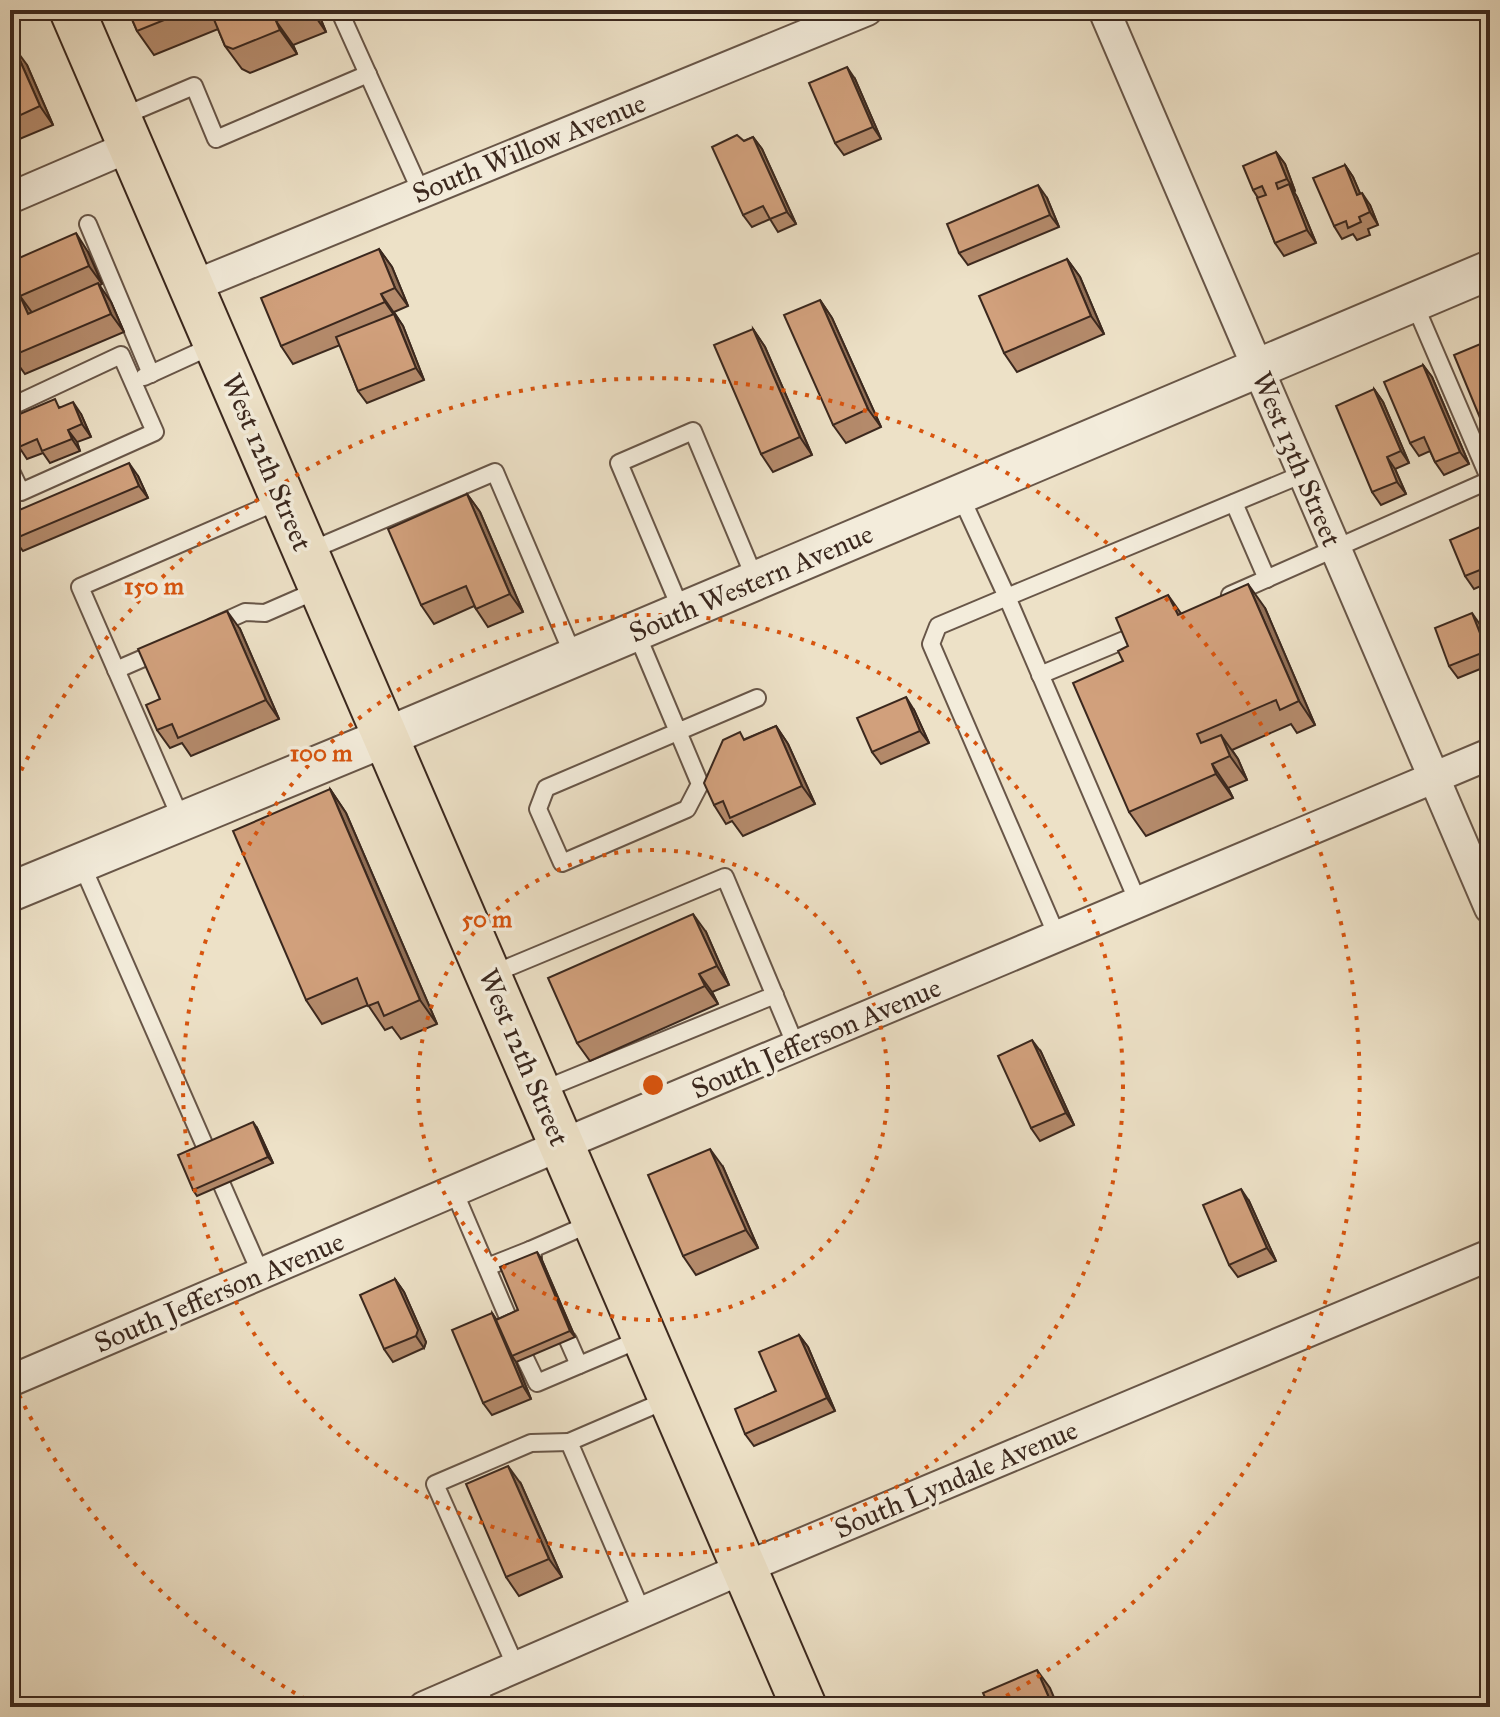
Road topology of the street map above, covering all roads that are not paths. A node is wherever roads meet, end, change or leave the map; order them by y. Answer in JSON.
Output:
{"nodes":[{"id":1,"x":72,"y":10,"type":"edge"},
{"id":2,"x":339,"y":10,"type":"edge"},
{"id":3,"x":867,"y":10,"type":"edge"},
{"id":4,"x":1104,"y":10,"type":"edge"},
{"id":5,"x":368,"y":74,"type":"junction"},
{"id":6,"x":125,"y":132,"type":"junction"},
{"id":7,"x":421,"y":192,"type":"junction"},
{"id":8,"x":10,"y":198,"type":"edge"},
{"id":9,"x":88,"y":224,"type":"dead end"},
{"id":10,"x":1490,"y":270,"type":"edge"},
{"id":11,"x":191,"y":287,"type":"junction"},
{"id":12,"x":1414,"y":303,"type":"junction"},
{"id":13,"x":216,"y":345,"type":"junction"},
{"id":14,"x":1259,"y":369,"type":"junction"},
{"id":15,"x":151,"y":374,"type":"junction"},
{"id":16,"x":134,"y":381,"type":"junction"},
{"id":17,"x":10,"y":407,"type":"edge"},
{"id":18,"x":10,"y":469,"type":"edge"},
{"id":19,"x":1303,"y":474,"type":"junction"},
{"id":20,"x":1490,"y":480,"type":"edge"},
{"id":21,"x":960,"y":495,"type":"junction"},
{"id":22,"x":283,"y":499,"type":"junction"},
{"id":23,"x":1234,"y":503,"type":"junction"},
{"id":24,"x":1335,"y":548,"type":"junction"},
{"id":25,"x":314,"y":570,"type":"junction"},
{"id":26,"x":1267,"y":579,"type":"junction"},
{"id":27,"x":756,"y":581,"type":"junction"},
{"id":28,"x":1007,"y":597,"type":"junction"},
{"id":29,"x":1213,"y":602,"type":"edge"},
{"id":30,"x":682,"y":612,"type":"junction"},
{"id":31,"x":1156,"y":626,"type":"edge"},
{"id":32,"x":202,"y":632,"type":"edge"},
{"id":33,"x":636,"y":632,"type":"junction"},
{"id":34,"x":173,"y":644,"type":"edge"},
{"id":35,"x":574,"y":657,"type":"junction"},
{"id":36,"x":116,"y":670,"type":"junction"},
{"id":37,"x":1040,"y":675,"type":"junction"},
{"id":38,"x":757,"y":698,"type":"dead end"},
{"id":39,"x":677,"y":731,"type":"junction"},
{"id":40,"x":386,"y":737,"type":"junction"},
{"id":41,"x":1490,"y":754,"type":"edge"},
{"id":42,"x":1434,"y":777,"type":"junction"},
{"id":43,"x":182,"y":821,"type":"junction"},
{"id":44,"x":81,"y":863,"type":"junction"},
{"id":45,"x":10,"y":892,"type":"edge"},
{"id":46,"x":1138,"y":902,"type":"junction"},
{"id":47,"x":1490,"y":908,"type":"edge"},
{"id":48,"x":1057,"y":936,"type":"junction"},
{"id":49,"x":489,"y":976,"type":"junction"},
{"id":50,"x":775,"y":995,"type":"junction"},
{"id":51,"x":796,"y":1046,"type":"junction"},
{"id":52,"x":539,"y":1092,"type":"junction"},
{"id":53,"x":561,"y":1145,"type":"junction"},
{"id":54,"x":454,"y":1191,"type":"junction"},
{"id":55,"x":594,"y":1222,"type":"junction"},
{"id":56,"x":1490,"y":1255,"type":"edge"},
{"id":57,"x":487,"y":1267,"type":"junction"},
{"id":58,"x":261,"y":1274,"type":"junction"},
{"id":59,"x":510,"y":1322,"type":"edge"},
{"id":60,"x":645,"y":1337,"type":"junction"},
{"id":61,"x":568,"y":1340,"type":"edge"},
{"id":62,"x":525,"y":1358,"type":"edge"},
{"id":63,"x":579,"y":1365,"type":"junction"},
{"id":64,"x":10,"y":1381,"type":"edge"},
{"id":65,"x":670,"y":1398,"type":"junction"},
{"id":66,"x":569,"y":1442,"type":"junction"},
{"id":67,"x":744,"y":1568,"type":"junction"},
{"id":68,"x":642,"y":1612,"type":"junction"},
{"id":69,"x":516,"y":1667,"type":"junction"},
{"id":70,"x":481,"y":1696,"type":"edge"},
{"id":71,"x":424,"y":1707,"type":"edge"},
{"id":72,"x":804,"y":1707,"type":"edge"}],
"edges":[{"from":1,"to":6,"type":"main road","name":"West 12th Street"},
{"from":2,"to":5,"type":"lane"},
{"from":3,"to":7,"type":"street","name":"South Willow Avenue"},
{"from":4,"to":14,"type":"street","name":"West 13th Street"},
{"from":5,"to":6,"type":"lane"},
{"from":5,"to":7,"type":"lane"},
{"from":6,"to":8,"type":"street"},
{"from":6,"to":11,"type":"main road","name":"West 12th Street"},
{"from":7,"to":11,"type":"street","name":"South Willow Avenue"},
{"from":9,"to":15,"type":"lane"},
{"from":10,"to":12,"type":"street","name":"South Western Avenue"},
{"from":11,"to":13,"type":"main road","name":"West 12th Street"},
{"from":12,"to":14,"type":"street","name":"South Western Avenue"},
{"from":12,"to":20,"type":"lane"},
{"from":13,"to":15,"type":"lane"},
{"from":13,"to":22,"type":"main road","name":"West 12th Street"},
{"from":14,"to":19,"type":"street","name":"West 13th Street"},
{"from":14,"to":21,"type":"street","name":"South Western Avenue"},
{"from":15,"to":16,"type":"lane"},
{"from":16,"to":17,"type":"lane"},
{"from":16,"to":18,"type":"lane"},
{"from":19,"to":23,"type":"lane"},
{"from":19,"to":24,"type":"street","name":"West 13th Street"},
{"from":20,"to":24,"type":"lane"},
{"from":21,"to":27,"type":"street","name":"South Western Avenue"},
{"from":21,"to":28,"type":"lane"},
{"from":22,"to":25,"type":"main road","name":"West 12th Street"},
{"from":22,"to":36,"type":"lane"},
{"from":23,"to":26,"type":"lane"},
{"from":23,"to":28,"type":"lane"},
{"from":24,"to":26,"type":"lane"},
{"from":24,"to":42,"type":"street","name":"West 13th Street"},
{"from":25,"to":32,"type":"lane"},
{"from":25,"to":35,"type":"lane"},
{"from":25,"to":40,"type":"main road","name":"West 12th Street"},
{"from":26,"to":29,"type":"lane"},
{"from":27,"to":30,"type":"street","name":"South Western Avenue"},
{"from":27,"to":30,"type":"lane"},
{"from":28,"to":37,"type":"lane"},
{"from":28,"to":48,"type":"lane"},
{"from":30,"to":33,"type":"street","name":"South Western Avenue"},
{"from":31,"to":37,"type":"lane"},
{"from":33,"to":35,"type":"street","name":"South Western Avenue"},
{"from":33,"to":39,"type":"lane"},
{"from":34,"to":36,"type":"lane"},
{"from":35,"to":40,"type":"street","name":"South Western Avenue"},
{"from":36,"to":43,"type":"lane"},
{"from":37,"to":46,"type":"lane"},
{"from":38,"to":39,"type":"lane"},
{"from":39,"to":39,"type":"lane"},
{"from":40,"to":43,"type":"street","name":"South Western Avenue"},
{"from":40,"to":49,"type":"main road","name":"West 12th Street"},
{"from":41,"to":42,"type":"street","name":"South Jefferson Avenue"},
{"from":42,"to":46,"type":"street","name":"South Jefferson Avenue"},
{"from":42,"to":47,"type":"street","name":"West 13th Street"},
{"from":43,"to":44,"type":"street","name":"South Western Avenue"},
{"from":44,"to":45,"type":"street","name":"South Western Avenue"},
{"from":44,"to":58,"type":"lane"},
{"from":46,"to":48,"type":"street","name":"South Jefferson Avenue"},
{"from":48,"to":51,"type":"street","name":"South Jefferson Avenue"},
{"from":49,"to":50,"type":"lane"},
{"from":49,"to":52,"type":"main road","name":"West 12th Street"},
{"from":50,"to":51,"type":"lane"},
{"from":50,"to":52,"type":"lane"},
{"from":51,"to":53,"type":"street","name":"South Jefferson Avenue"},
{"from":52,"to":53,"type":"main road","name":"West 12th Street"},
{"from":53,"to":54,"type":"street","name":"South Jefferson Avenue"},
{"from":53,"to":55,"type":"main road","name":"West 12th Street"},
{"from":54,"to":57,"type":"lane"},
{"from":54,"to":58,"type":"street","name":"South Jefferson Avenue"},
{"from":55,"to":57,"type":"lane"},
{"from":55,"to":60,"type":"main road","name":"West 12th Street"},
{"from":56,"to":67,"type":"street","name":"South Lyndale Avenue"},
{"from":57,"to":59,"type":"lane"},
{"from":58,"to":64,"type":"street","name":"South Jefferson Avenue"},
{"from":60,"to":63,"type":"lane"},
{"from":60,"to":65,"type":"main road","name":"West 12th Street"},
{"from":61,"to":63,"type":"lane"},
{"from":62,"to":63,"type":"lane"},
{"from":65,"to":66,"type":"lane"},
{"from":65,"to":67,"type":"main road","name":"West 12th Street"},
{"from":66,"to":68,"type":"lane"},
{"from":66,"to":69,"type":"lane"},
{"from":67,"to":68,"type":"street","name":"South Lyndale Avenue"},
{"from":67,"to":72,"type":"main road","name":"West 12th Street"},
{"from":68,"to":69,"type":"street","name":"South Lyndale Avenue"},
{"from":69,"to":70,"type":"street","name":"South Lyndale Avenue"},
{"from":70,"to":71,"type":"street","name":"South Lyndale Avenue"}]}
